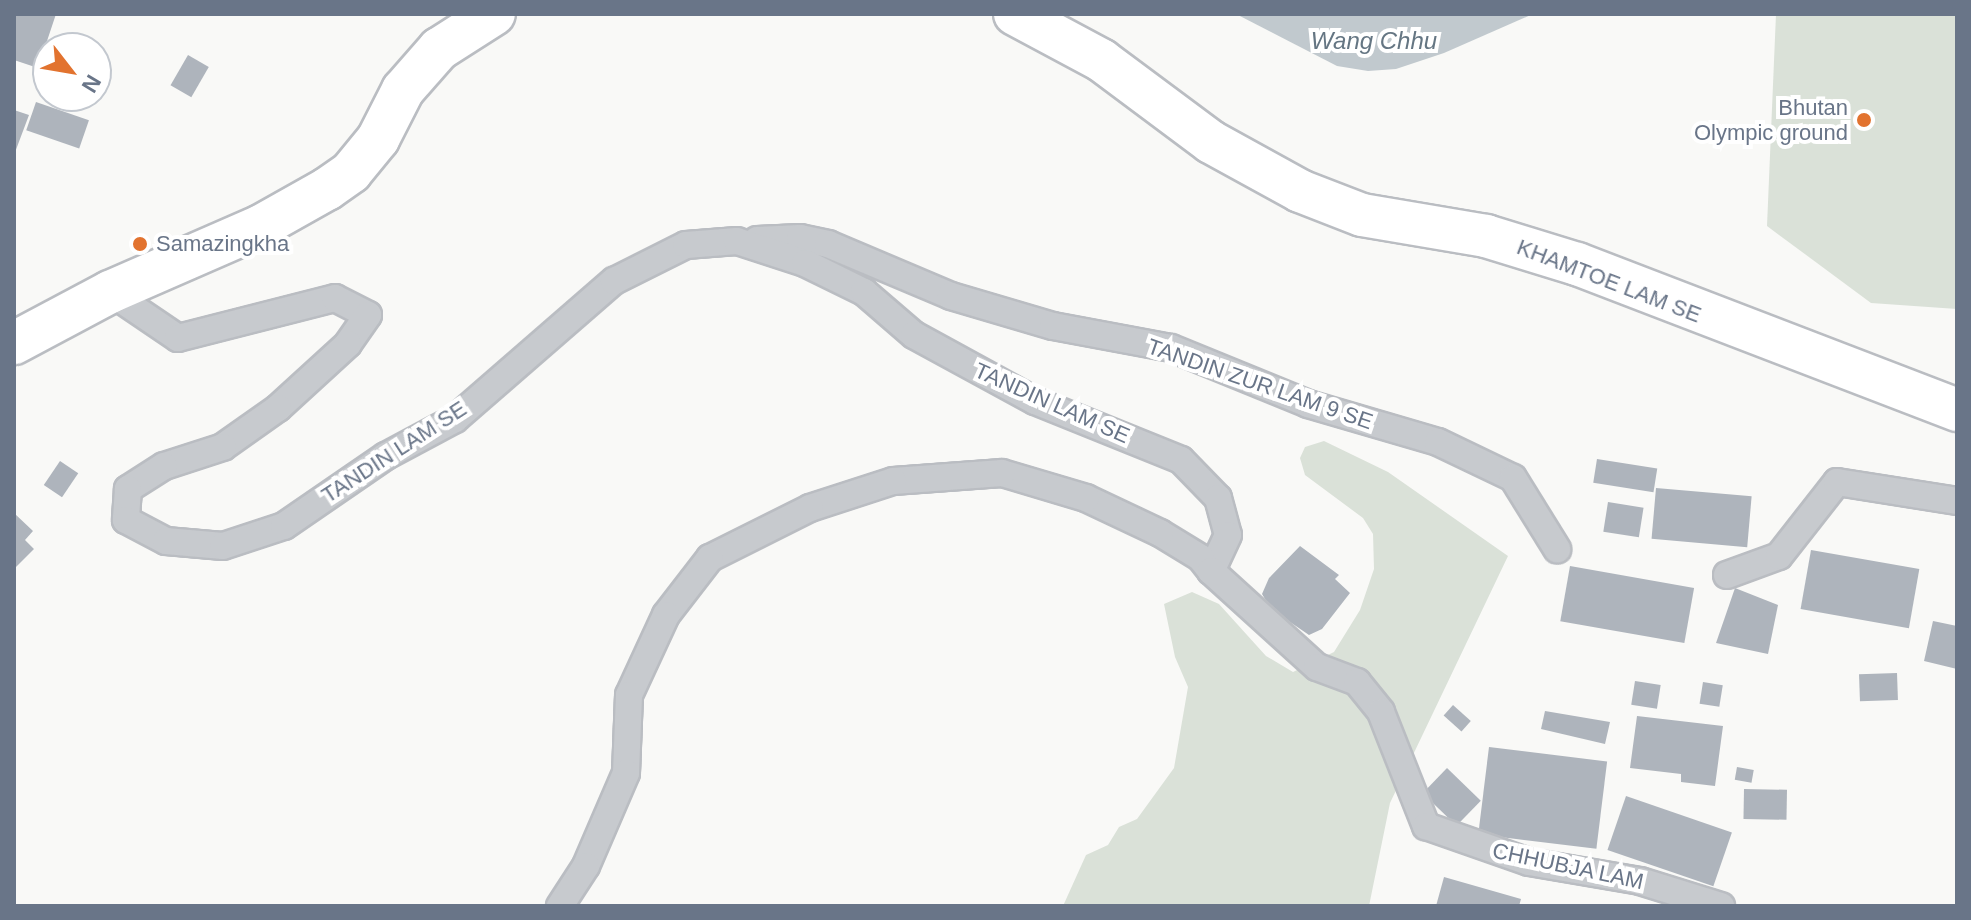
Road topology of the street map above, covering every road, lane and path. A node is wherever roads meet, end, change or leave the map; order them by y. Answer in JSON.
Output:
{"nodes":[{"id":1,"x":494,"y":14,"type":"edge"},
{"id":2,"x":1015,"y":14,"type":"edge"},
{"id":3,"x":737,"y":241,"type":"junction"},
{"id":4,"x":110,"y":292,"type":"junction"},
{"id":5,"x":14,"y":343,"type":"edge"},
{"id":6,"x":1957,"y":410,"type":"edge"},
{"id":7,"x":1957,"y":501,"type":"edge"},
{"id":8,"x":1557,"y":549,"type":"dead end"},
{"id":9,"x":1211,"y":571,"type":"junction"},
{"id":10,"x":1727,"y":575,"type":"dead end"},
{"id":11,"x":560,"y":906,"type":"edge"},
{"id":12,"x":1721,"y":906,"type":"edge"}],
"edges":[{"from":1,"to":4,"type":"main road"},
{"from":2,"to":6,"type":"main road","name":"KHAMTOE LAM SE"},
{"from":3,"to":4,"type":"street","name":"TANDIN LAM SE"},
{"from":3,"to":8,"type":"street","name":"TANDIN ZUR LAM 9 SE"},
{"from":3,"to":9,"type":"street","name":"TANDIN LAM SE"},
{"from":4,"to":5,"type":"main road"},
{"from":7,"to":10,"type":"street"},
{"from":9,"to":11,"type":"street"},
{"from":9,"to":12,"type":"street","name":"CHHUBJA LAM"}]}
